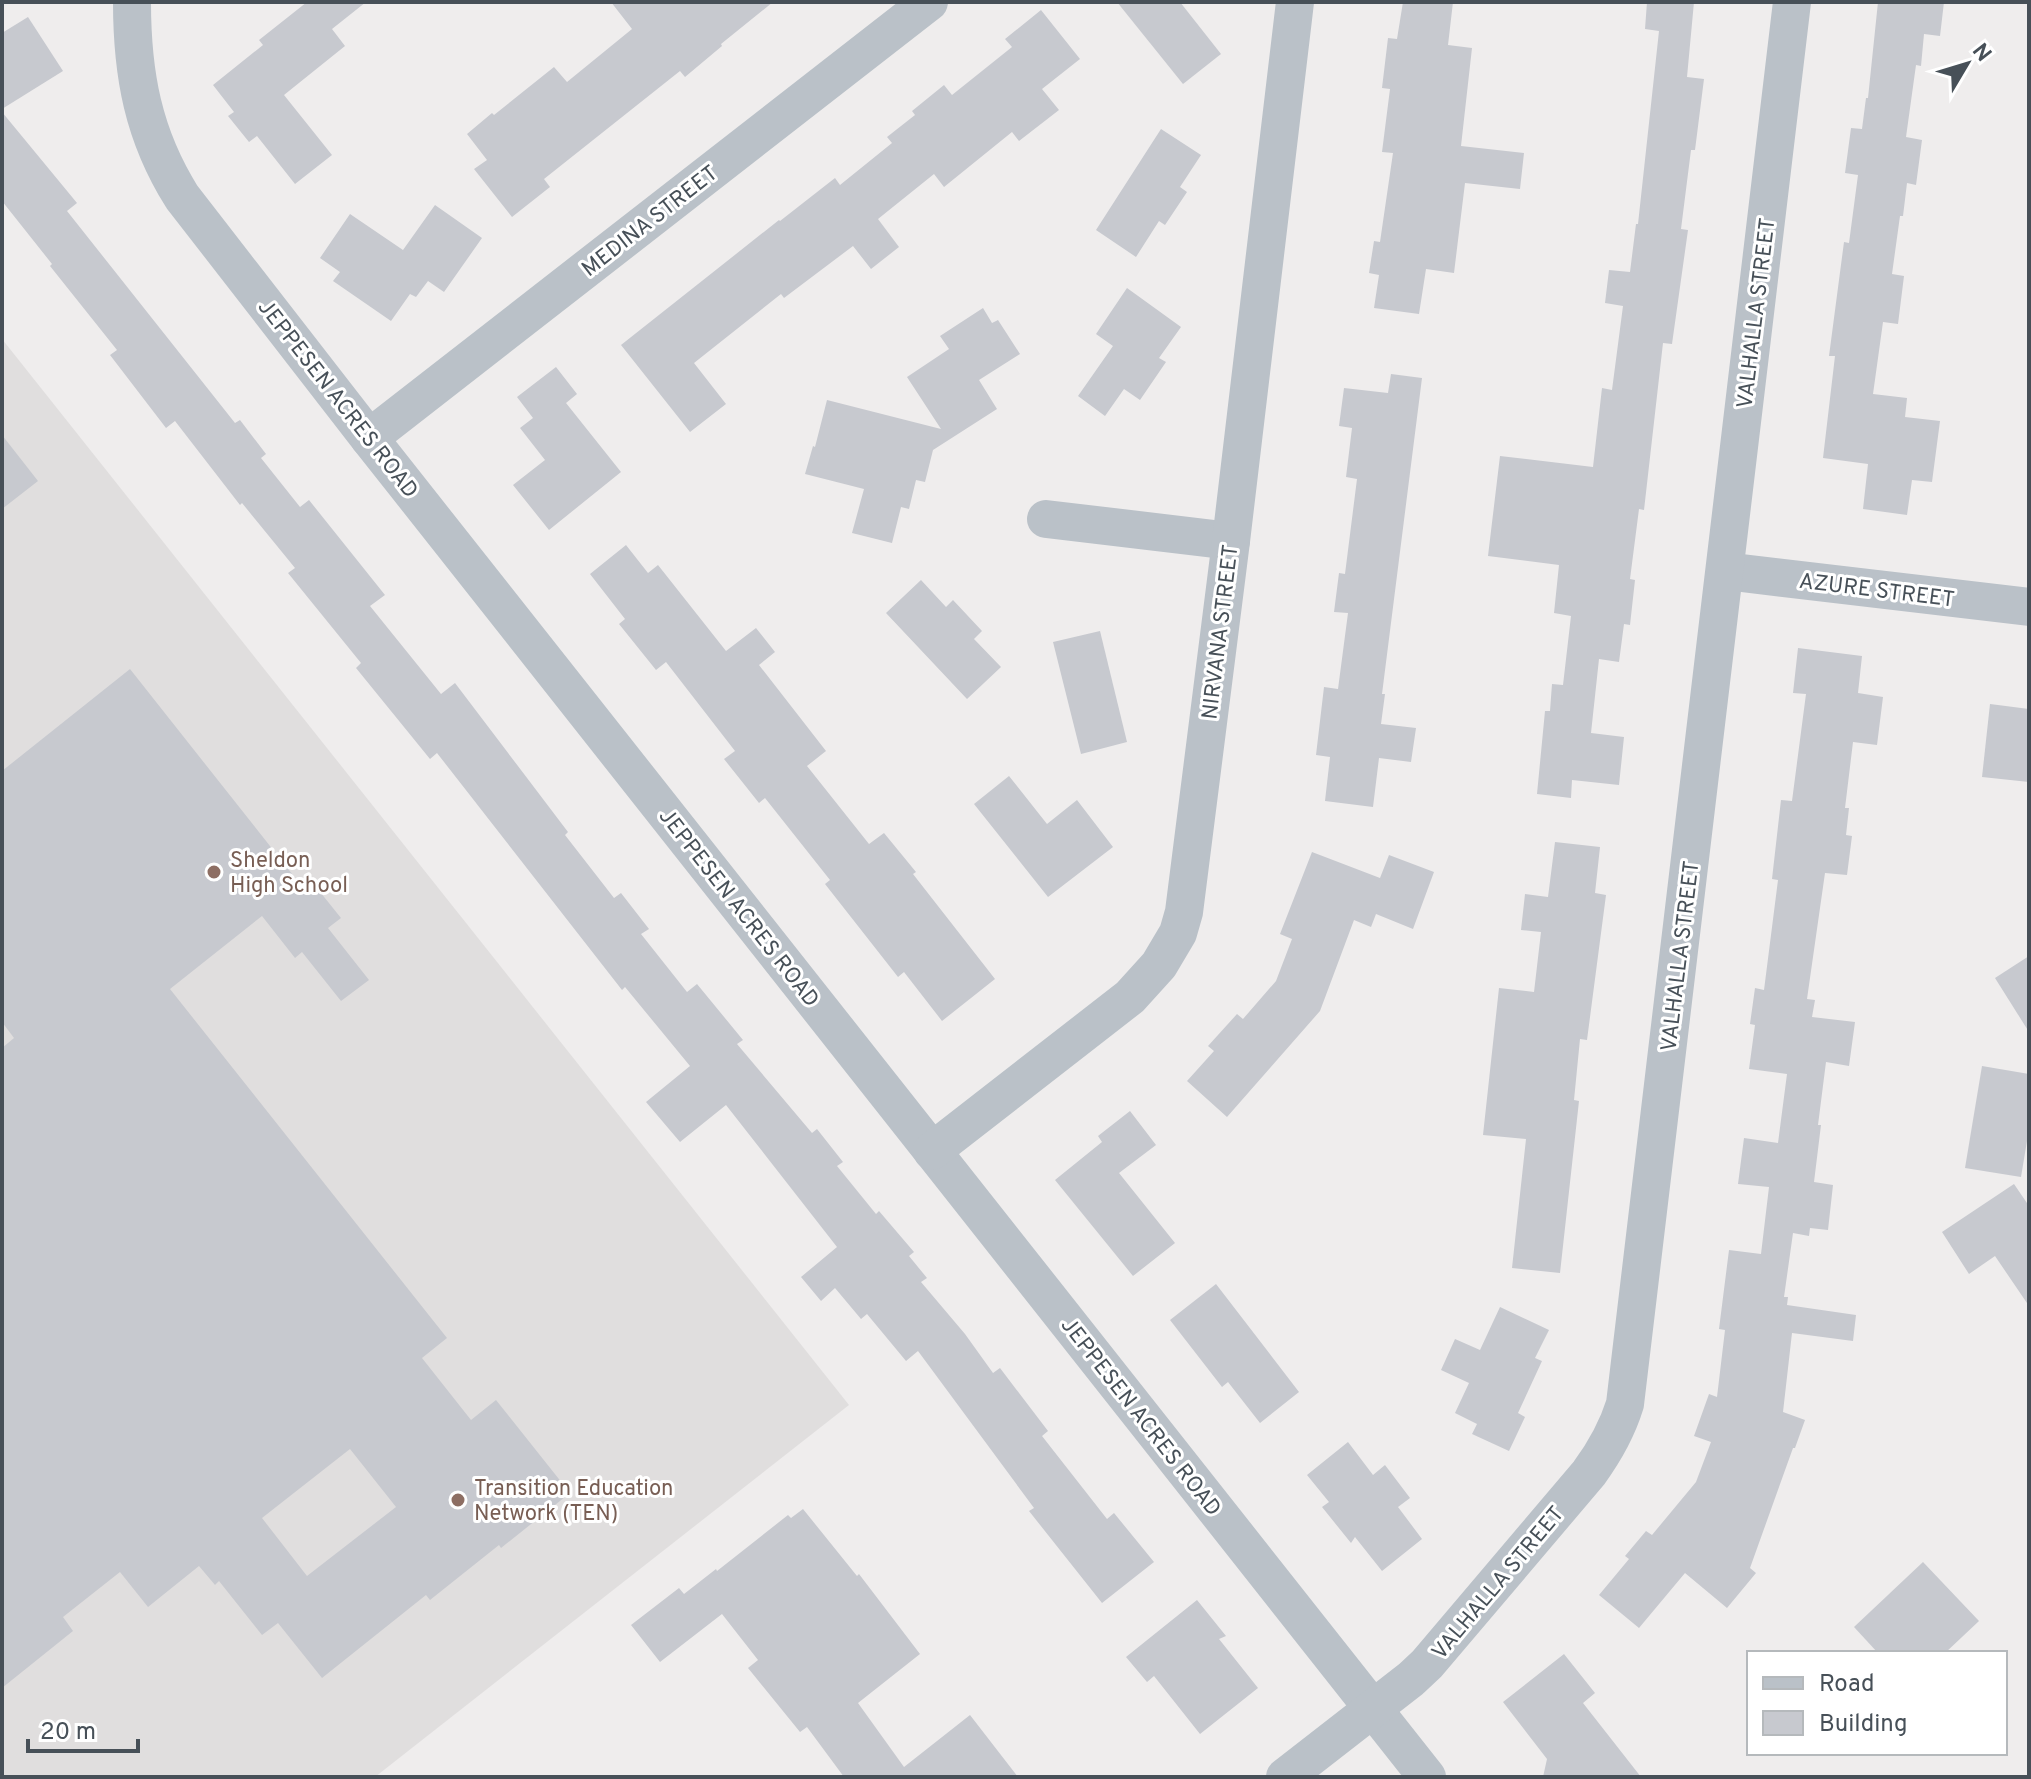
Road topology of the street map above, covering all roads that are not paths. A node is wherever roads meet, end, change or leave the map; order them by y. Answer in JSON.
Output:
{"nodes":[{"id":1,"x":929,"y":2,"type":"edge"},
{"id":2,"x":1295,"y":2,"type":"edge"},
{"id":3,"x":1792,"y":2,"type":"edge"},
{"id":4,"x":136,"y":6,"type":"edge"},
{"id":5,"x":369,"y":438,"type":"junction"},
{"id":6,"x":1046,"y":519,"type":"dead end"},
{"id":7,"x":1231,"y":541,"type":"junction"},
{"id":8,"x":1725,"y":571,"type":"junction"},
{"id":9,"x":2029,"y":607,"type":"edge"},
{"id":10,"x":932,"y":1151,"type":"junction"},
{"id":11,"x":1373,"y":1708,"type":"junction"},
{"id":12,"x":1285,"y":1777,"type":"edge"},
{"id":13,"x":1427,"y":1777,"type":"edge"}],
"edges":[{"from":1,"to":5,"type":"street","name":"MEDINA STREET"},
{"from":2,"to":7,"type":"street","name":"NIRVANA STREET"},
{"from":3,"to":8,"type":"street","name":"VALHALLA STREET"},
{"from":4,"to":5,"type":"street","name":"JEPPESEN ACRES ROAD"},
{"from":5,"to":10,"type":"street","name":"JEPPESEN ACRES ROAD"},
{"from":6,"to":7,"type":"street"},
{"from":7,"to":10,"type":"street","name":"NIRVANA STREET"},
{"from":8,"to":9,"type":"street","name":"AZURE STREET"},
{"from":8,"to":11,"type":"street","name":"VALHALLA STREET"},
{"from":10,"to":11,"type":"street","name":"JEPPESEN ACRES ROAD"},
{"from":11,"to":12,"type":"street","name":"VALHALLA STREET"},
{"from":11,"to":13,"type":"street","name":"JEPPESEN ACRES ROAD"}]}
